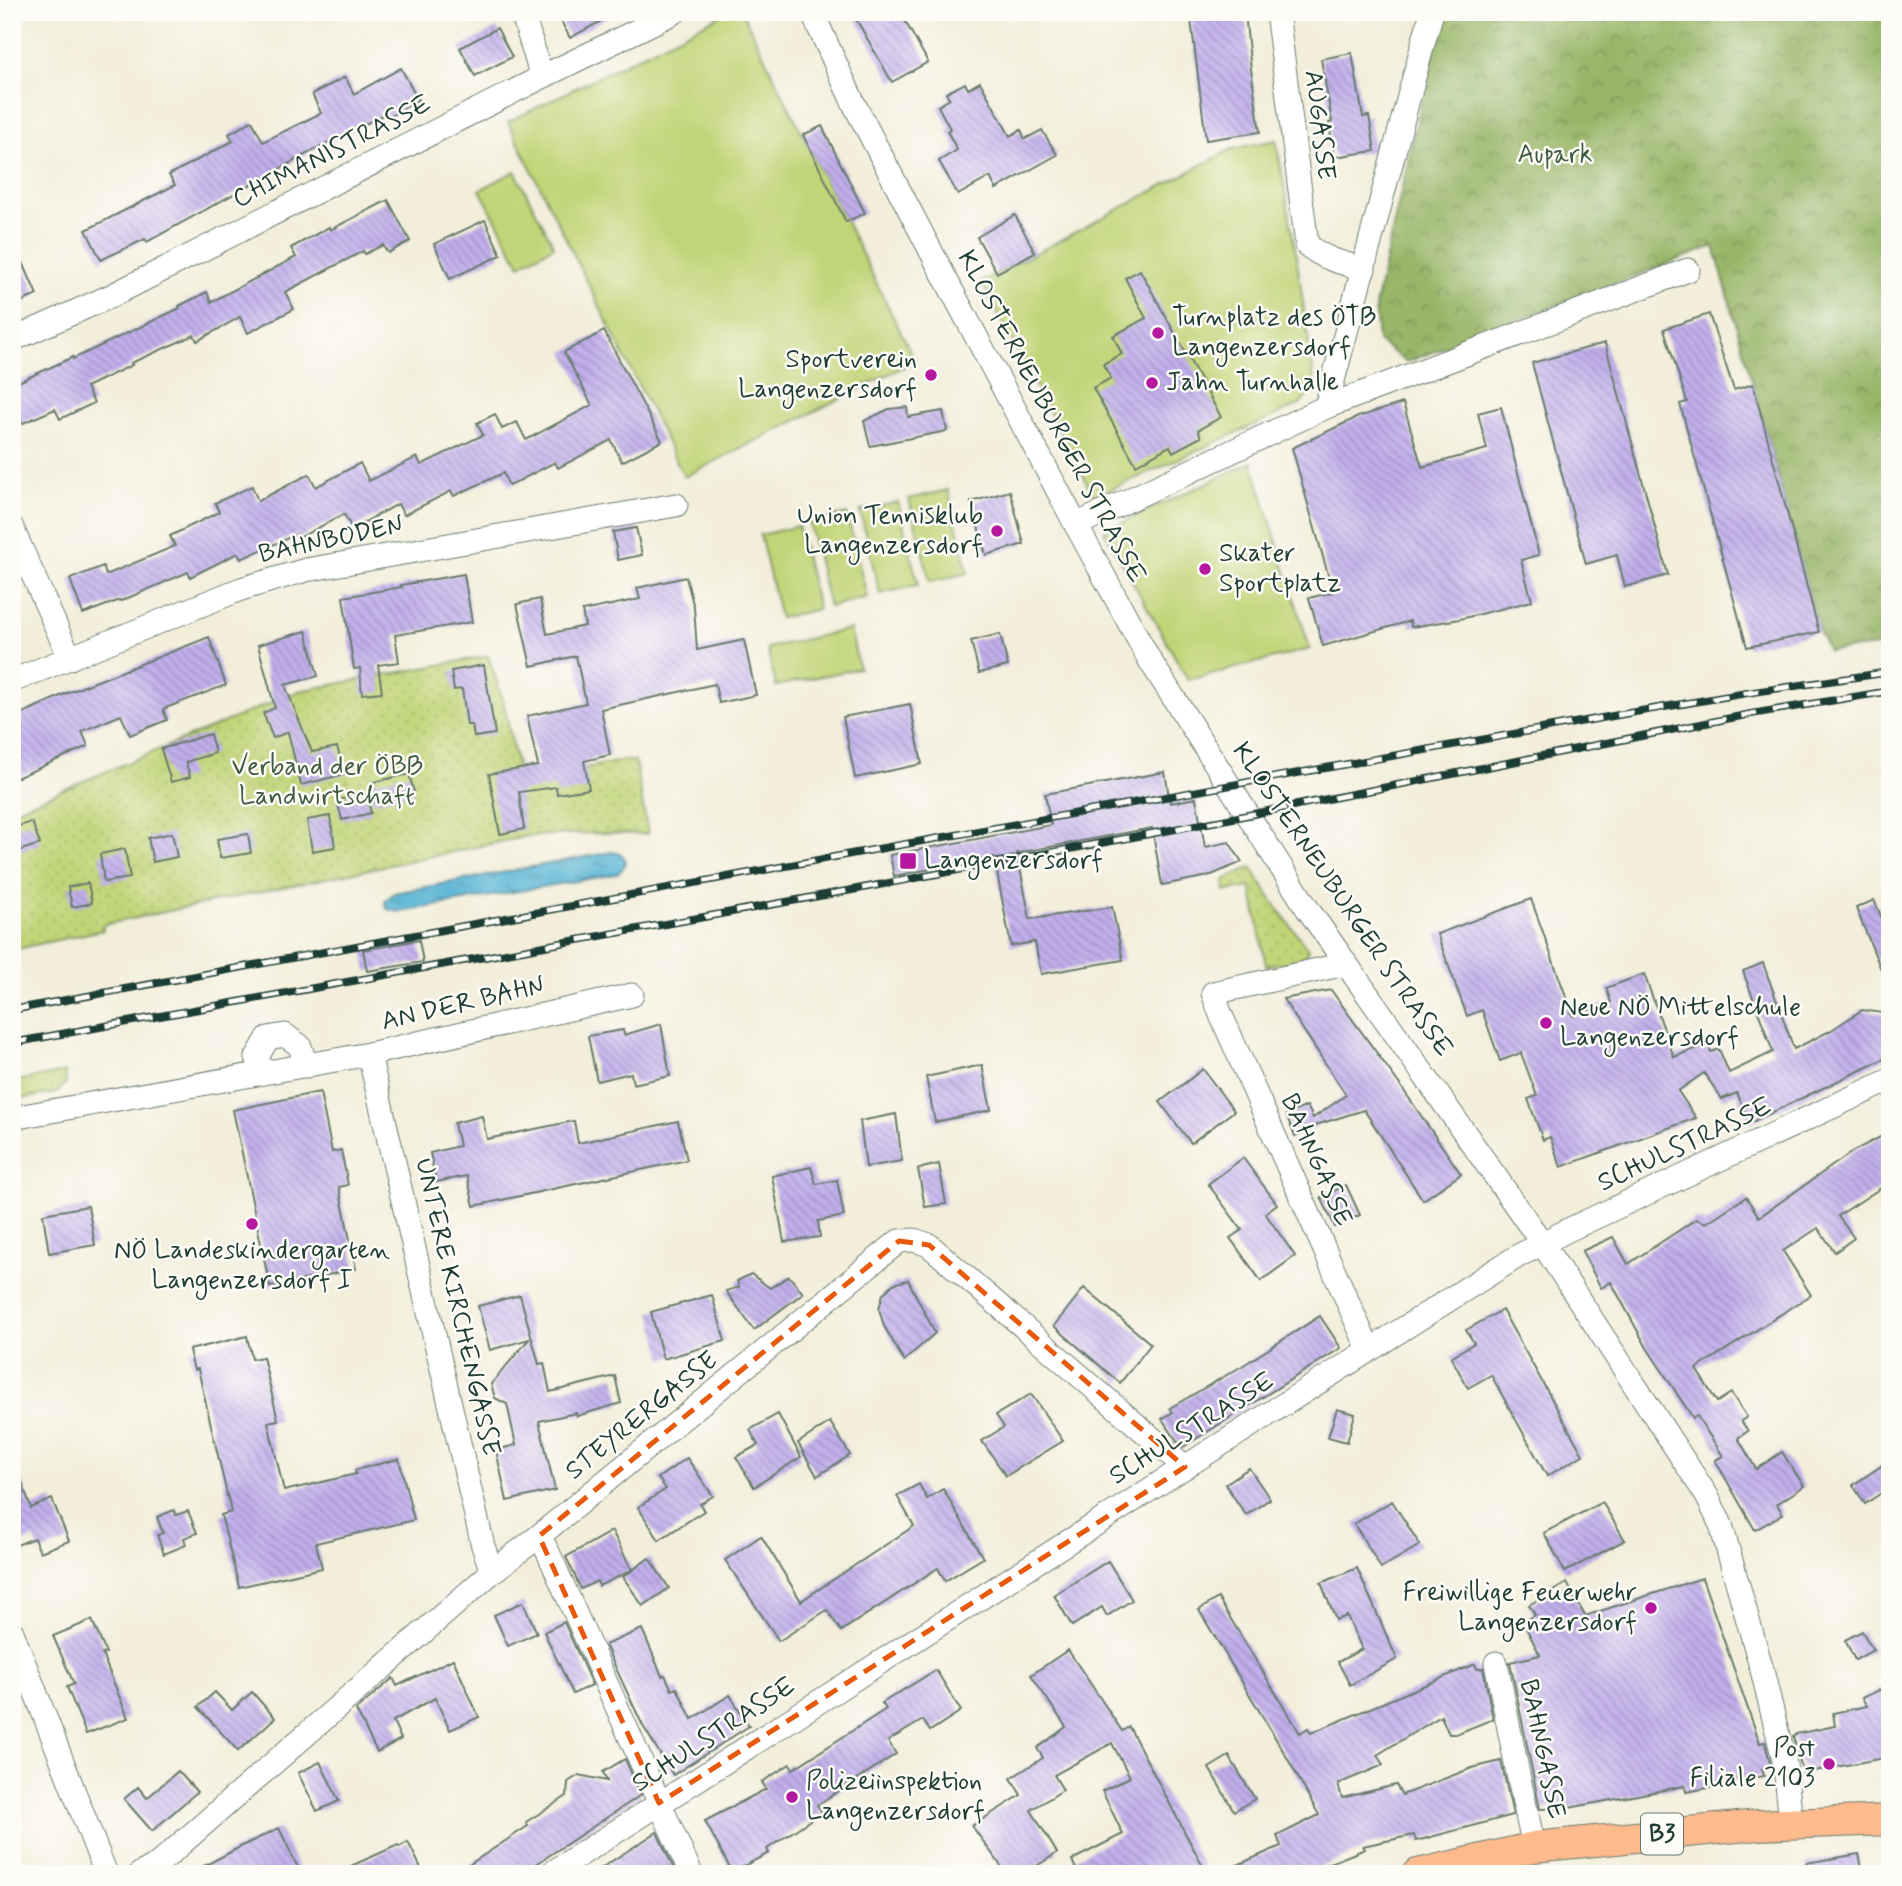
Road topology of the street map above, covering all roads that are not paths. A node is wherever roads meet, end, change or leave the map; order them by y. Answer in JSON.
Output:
{"nodes":[{"id":1,"x":522,"y":12,"type":"edge"},
{"id":2,"x":675,"y":12,"type":"edge"},
{"id":3,"x":812,"y":12,"type":"edge"},
{"id":4,"x":1277,"y":12,"type":"edge"},
{"id":5,"x":1432,"y":12,"type":"edge"},
{"id":6,"x":542,"y":77,"type":"junction"},
{"id":7,"x":1364,"y":269,"type":"junction"},
{"id":8,"x":1688,"y":270,"type":"dead end"},
{"id":9,"x":12,"y":340,"type":"edge"},
{"id":10,"x":1326,"y":407,"type":"junction"},
{"id":11,"x":676,"y":505,"type":"dead end"},
{"id":12,"x":1076,"y":525,"type":"junction"},
{"id":13,"x":12,"y":528,"type":"edge"},
{"id":14,"x":70,"y":658,"type":"junction"},
{"id":15,"x":12,"y":681,"type":"edge"},
{"id":16,"x":1345,"y":964,"type":"junction"},
{"id":17,"x":632,"y":995,"type":"dead end"},
{"id":18,"x":369,"y":1054,"type":"junction"},
{"id":19,"x":306,"y":1066,"type":"junction"},
{"id":20,"x":263,"y":1073,"type":"junction"},
{"id":21,"x":1890,"y":1080,"type":"edge"},
{"id":22,"x":12,"y":1118,"type":"edge"},
{"id":23,"x":1542,"y":1243,"type":"junction"},
{"id":24,"x":1369,"y":1350,"type":"junction"},
{"id":25,"x":1185,"y":1466,"type":"junction"},
{"id":26,"x":539,"y":1536,"type":"junction"},
{"id":27,"x":492,"y":1572,"type":"junction"},
{"id":28,"x":12,"y":1632,"type":"edge"},
{"id":29,"x":1496,"y":1663,"type":"dead end"},
{"id":30,"x":659,"y":1803,"type":"junction"},
{"id":31,"x":1890,"y":1820,"type":"edge"},
{"id":32,"x":1791,"y":1823,"type":"junction"},
{"id":33,"x":1534,"y":1847,"type":"junction"},
{"id":34,"x":106,"y":1874,"type":"edge"},
{"id":35,"x":140,"y":1874,"type":"edge"},
{"id":36,"x":550,"y":1874,"type":"edge"},
{"id":37,"x":691,"y":1874,"type":"edge"},
{"id":38,"x":1417,"y":1874,"type":"edge"}],
"edges":[{"from":1,"to":6,"type":"street"},
{"from":2,"to":6,"type":"street","name":"CHIMANISTRASSE"},
{"from":3,"to":12,"type":"street","name":"KLOSTERNEUBURGER STRASSE"},
{"from":4,"to":7,"type":"street","name":"AUGASSE"},
{"from":5,"to":7,"type":"street"},
{"from":6,"to":9,"type":"street","name":"CHIMANISTRASSE"},
{"from":7,"to":10,"type":"street"},
{"from":8,"to":10,"type":"street"},
{"from":10,"to":12,"type":"street"},
{"from":11,"to":14,"type":"street","name":"BAHNBODEN"},
{"from":12,"to":16,"type":"street","name":"KLOSTERNEUBURGER STRASSE"},
{"from":13,"to":14,"type":"street"},
{"from":14,"to":15,"type":"street","name":"BAHNBODEN"},
{"from":16,"to":23,"type":"street","name":"KLOSTERNEUBURGER STRASSE"},
{"from":16,"to":24,"type":"street","name":"BAHNGASSE"},
{"from":17,"to":18,"type":"street","name":"AN DER BAHN"},
{"from":18,"to":19,"type":"street","name":"AN DER BAHN"},
{"from":18,"to":27,"type":"street","name":"UNTERE KIRCHENGASSE"},
{"from":19,"to":20,"type":"street","name":"AN DER BAHN"},
{"from":19,"to":20,"type":"street"},
{"from":20,"to":22,"type":"street","name":"AN DER BAHN"},
{"from":21,"to":23,"type":"street","name":"SCHULSTRASSE"},
{"from":23,"to":24,"type":"street","name":"SCHULSTRASSE"},
{"from":23,"to":32,"type":"street","name":"KLOSTERNEUBURGER STRASSE"},
{"from":24,"to":25,"type":"street","name":"SCHULSTRASSE"},
{"from":25,"to":26,"type":"street","name":"STEYRERGASSE"},
{"from":25,"to":30,"type":"street","name":"SCHULSTRASSE"},
{"from":26,"to":27,"type":"street","name":"STEYRERGASSE"},
{"from":26,"to":30,"type":"street"},
{"from":27,"to":35,"type":"street","name":"STEYRERGASSE"},
{"from":28,"to":34,"type":"street"},
{"from":29,"to":33,"type":"street","name":"BAHNGASSE"},
{"from":30,"to":36,"type":"street","name":"SCHULSTRASSE"},
{"from":30,"to":37,"type":"street"},
{"from":31,"to":32,"type":"main road","number":"B3"},
{"from":32,"to":33,"type":"main road","number":"B3"},
{"from":33,"to":38,"type":"main road","number":"B3"}]}
